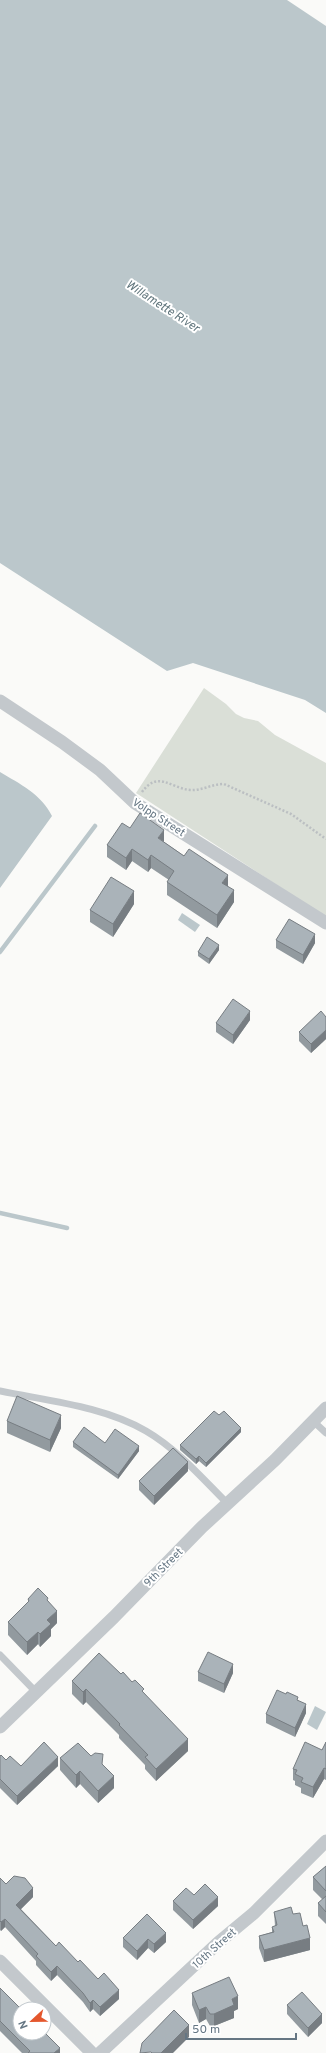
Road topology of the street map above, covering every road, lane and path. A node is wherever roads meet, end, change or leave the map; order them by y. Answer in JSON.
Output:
{"nodes":[{"id":1,"x":0,"y":701,"type":"edge"},
{"id":2,"x":135,"y":803,"type":"junction"},
{"id":3,"x":326,"y":839,"type":"edge"},
{"id":4,"x":326,"y":923,"type":"edge"},
{"id":5,"x":0,"y":1391,"type":"edge"},
{"id":6,"x":326,"y":1408,"type":"edge"},
{"id":7,"x":313,"y":1421,"type":"junction"},
{"id":8,"x":326,"y":1433,"type":"edge"},
{"id":9,"x":228,"y":1503,"type":"junction"},
{"id":10,"x":0,"y":1655,"type":"edge"},
{"id":11,"x":36,"y":1692,"type":"junction"},
{"id":12,"x":0,"y":1727,"type":"edge"},
{"id":13,"x":326,"y":1841,"type":"edge"},
{"id":14,"x":0,"y":1961,"type":"edge"},
{"id":15,"x":92,"y":2053,"type":"edge"},
{"id":16,"x":100,"y":2053,"type":"edge"}],
"edges":[{"from":1,"to":2,"type":"street","name":"Volpp Street"},
{"from":2,"to":3,"type":"path"},
{"from":2,"to":4,"type":"street","name":"Volpp Street"},
{"from":5,"to":9,"type":"lane"},
{"from":6,"to":7,"type":"street","name":"9th Street"},
{"from":7,"to":8,"type":"lane"},
{"from":7,"to":9,"type":"street","name":"9th Street"},
{"from":9,"to":11,"type":"street","name":"9th Street"},
{"from":10,"to":11,"type":"lane"},
{"from":11,"to":12,"type":"street","name":"9th Street"},
{"from":13,"to":16,"type":"street","name":"10th Street"},
{"from":14,"to":15,"type":"street"}]}
